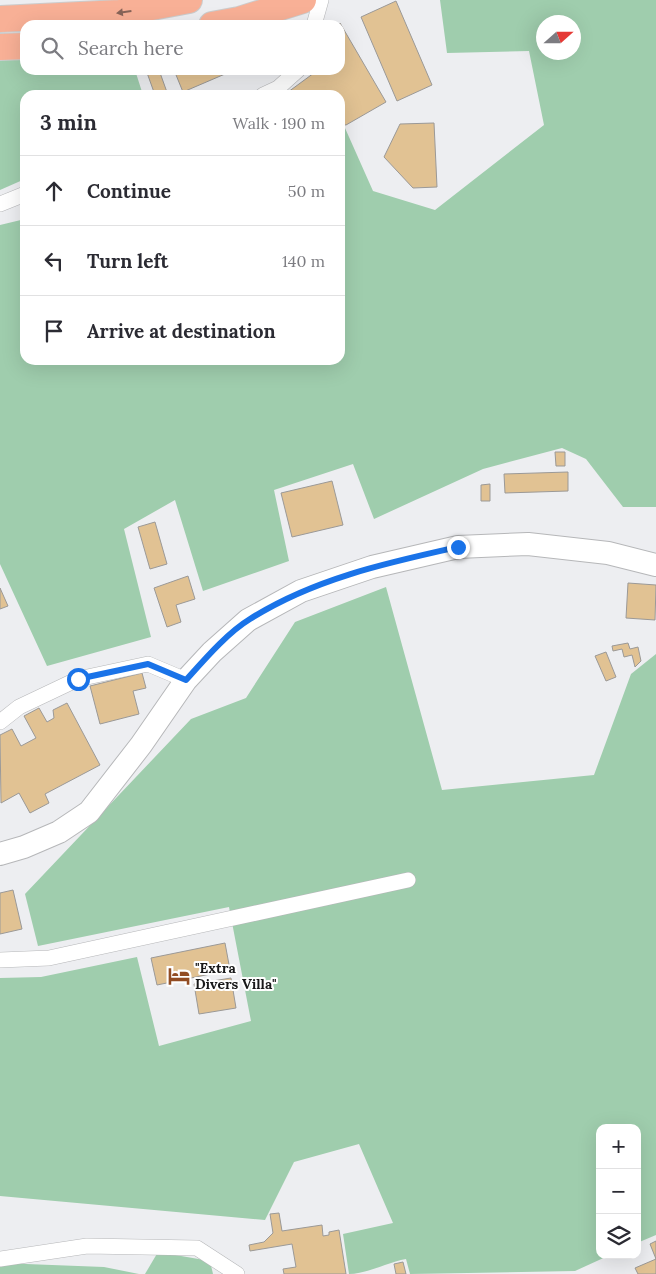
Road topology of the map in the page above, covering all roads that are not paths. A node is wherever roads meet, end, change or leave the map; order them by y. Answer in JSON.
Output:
{"nodes":[{"id":1,"x":189,"y":0,"type":"edge"},
{"id":2,"x":303,"y":0,"type":"edge"},
{"id":3,"x":321,"y":0,"type":"edge"},
{"id":4,"x":0,"y":20,"type":"edge"},
{"id":5,"x":240,"y":20,"type":"edge"},
{"id":6,"x":315,"y":20,"type":"edge"},
{"id":7,"x":20,"y":46,"type":"edge"},
{"id":8,"x":0,"y":47,"type":"edge"},
{"id":9,"x":292,"y":75,"type":"edge"},
{"id":10,"x":274,"y":90,"type":"edge"},
{"id":11,"x":20,"y":196,"type":"edge"},
{"id":12,"x":0,"y":204,"type":"edge"},
{"id":13,"x":656,"y":565,"type":"edge"},
{"id":14,"x":186,"y":680,"type":"junction"},
{"id":15,"x":0,"y":722,"type":"edge"},
{"id":16,"x":0,"y":854,"type":"edge"},
{"id":17,"x":408,"y":880,"type":"dead end"},
{"id":18,"x":0,"y":960,"type":"edge"},
{"id":19,"x":0,"y":1259,"type":"edge"},
{"id":20,"x":237,"y":1274,"type":"edge"}],
"edges":[{"from":1,"to":4,"type":"highway","one_way":true},
{"from":2,"to":5,"type":"highway"},
{"from":3,"to":6,"type":"street"},
{"from":7,"to":8,"type":"highway"},
{"from":9,"to":10,"type":"street"},
{"from":11,"to":12,"type":"street"},
{"from":13,"to":14,"type":"main road"},
{"from":14,"to":15,"type":"street"},
{"from":14,"to":16,"type":"main road"},
{"from":17,"to":18,"type":"street"},
{"from":19,"to":20,"type":"street"}]}
